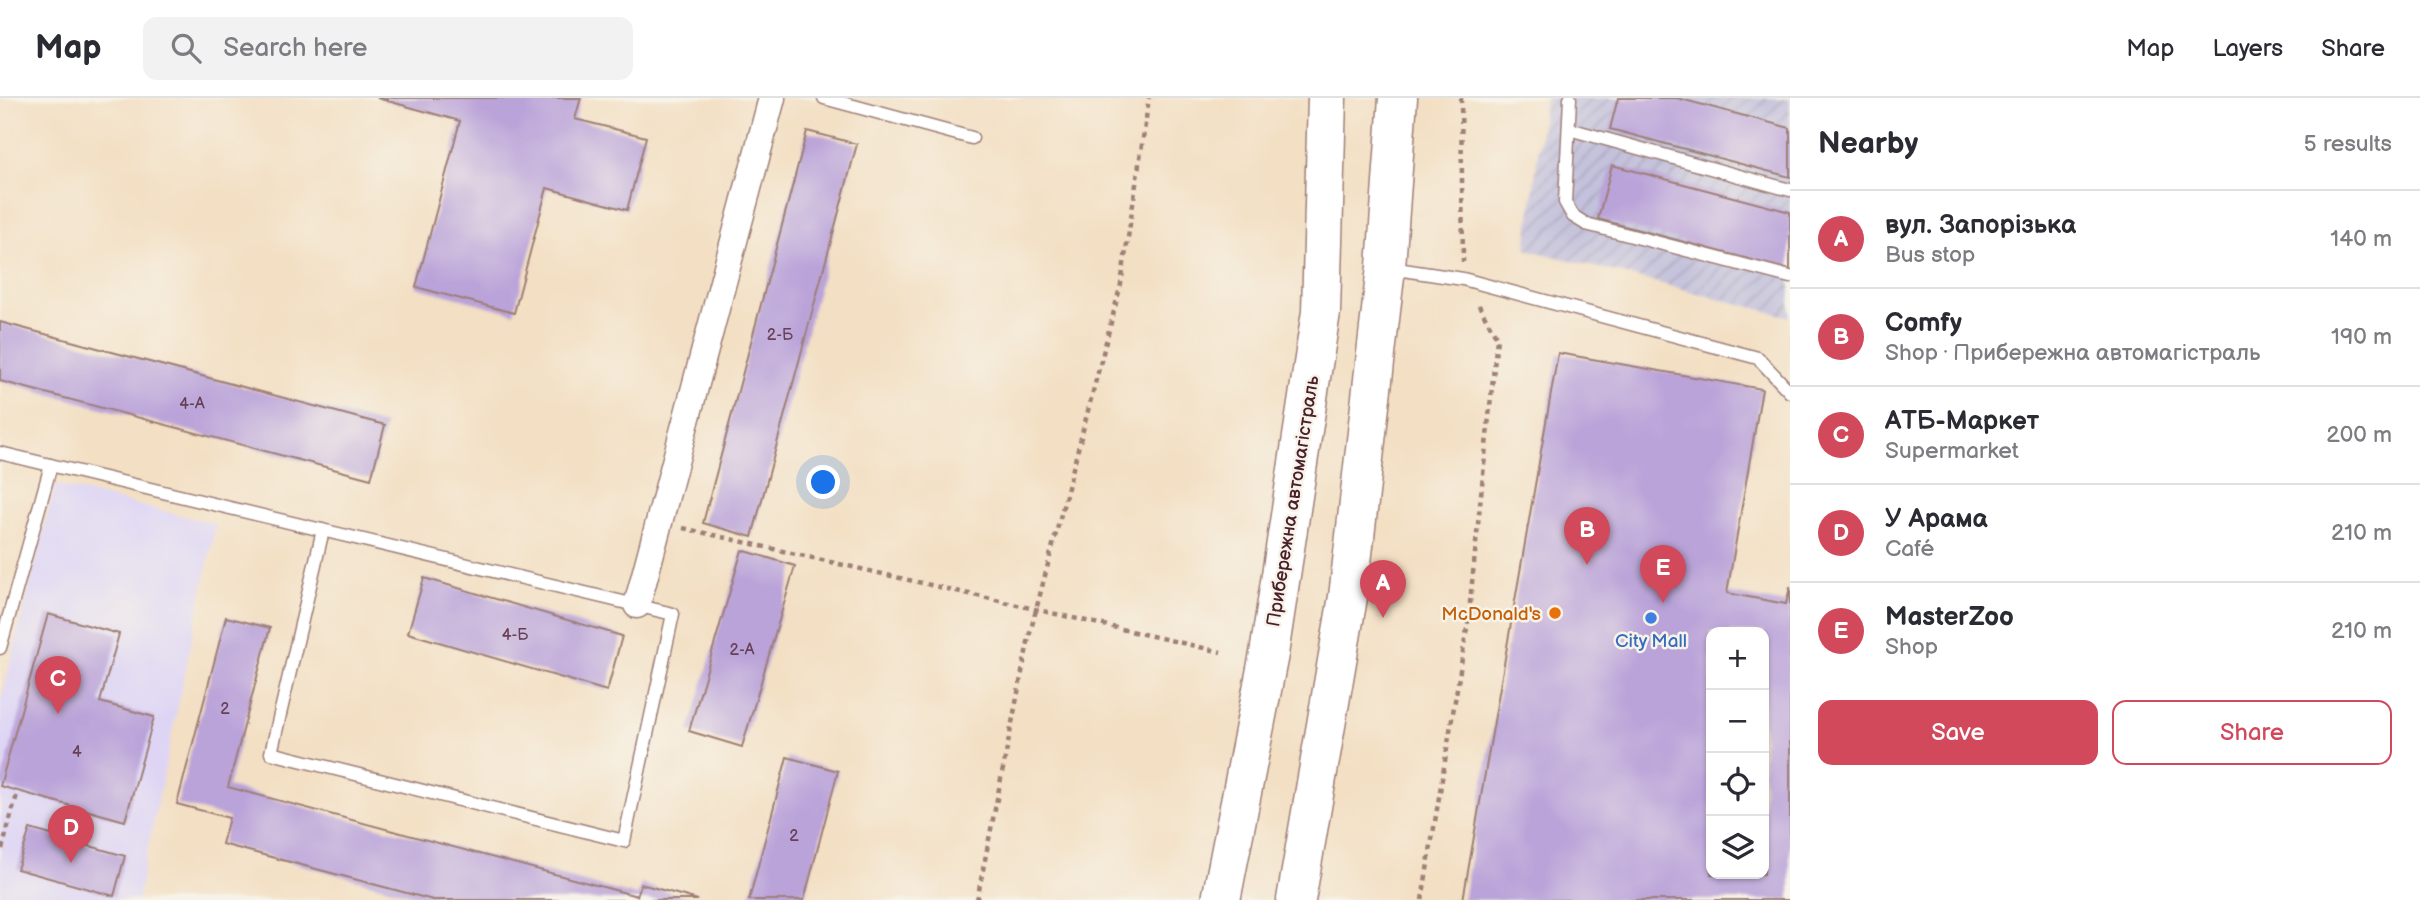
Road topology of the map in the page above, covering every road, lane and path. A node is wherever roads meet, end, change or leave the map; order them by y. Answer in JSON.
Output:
{"nodes":[{"id":1,"x":772,"y":98,"type":"edge"},
{"id":2,"x":824,"y":98,"type":"edge"},
{"id":3,"x":1149,"y":98,"type":"edge"},
{"id":4,"x":1327,"y":98,"type":"edge"},
{"id":5,"x":1398,"y":98,"type":"edge"},
{"id":6,"x":1461,"y":98,"type":"edge"},
{"id":7,"x":1570,"y":98,"type":"edge"},
{"id":8,"x":1569,"y":129,"type":"junction"},
{"id":9,"x":972,"y":138,"type":"dead end"},
{"id":10,"x":1790,"y":190,"type":"edge"},
{"id":11,"x":1386,"y":267,"type":"junction"},
{"id":12,"x":1790,"y":277,"type":"edge"},
{"id":13,"x":1463,"y":279,"type":"junction"},
{"id":14,"x":1790,"y":392,"type":"edge"},
{"id":15,"x":0,"y":453,"type":"edge"},
{"id":16,"x":51,"y":466,"type":"junction"},
{"id":17,"x":659,"y":522,"type":"junction"},
{"id":18,"x":323,"y":530,"type":"junction"},
{"id":19,"x":637,"y":605,"type":"junction"},
{"id":20,"x":1037,"y":610,"type":"junction"},
{"id":21,"x":0,"y":648,"type":"edge"},
{"id":22,"x":1221,"y":652,"type":"dead end"},
{"id":23,"x":18,"y":791,"type":"dead end"},
{"id":24,"x":2,"y":849,"type":"dead end"},
{"id":25,"x":977,"y":900,"type":"edge"},
{"id":26,"x":1221,"y":900,"type":"edge"},
{"id":27,"x":1296,"y":900,"type":"edge"},
{"id":28,"x":1422,"y":900,"type":"edge"}],
"edges":[{"from":1,"to":17,"type":"street"},
{"from":2,"to":9,"type":"lane"},
{"from":3,"to":20,"type":"path"},
{"from":4,"to":26,"type":"main road","name":"Прибережна автомагістраль"},
{"from":5,"to":11,"type":"main road"},
{"from":6,"to":13,"type":"path"},
{"from":7,"to":8,"type":"lane"},
{"from":8,"to":10,"type":"lane"},
{"from":8,"to":12,"type":"lane"},
{"from":11,"to":13,"type":"lane"},
{"from":11,"to":27,"type":"main road"},
{"from":13,"to":14,"type":"lane"},
{"from":13,"to":28,"type":"path"},
{"from":15,"to":16,"type":"lane"},
{"from":16,"to":18,"type":"lane"},
{"from":16,"to":21,"type":"lane"},
{"from":17,"to":19,"type":"street"},
{"from":17,"to":20,"type":"path"},
{"from":18,"to":19,"type":"lane"},
{"from":18,"to":19,"type":"lane"},
{"from":20,"to":22,"type":"path"},
{"from":20,"to":25,"type":"path"},
{"from":23,"to":24,"type":"path"}]}
